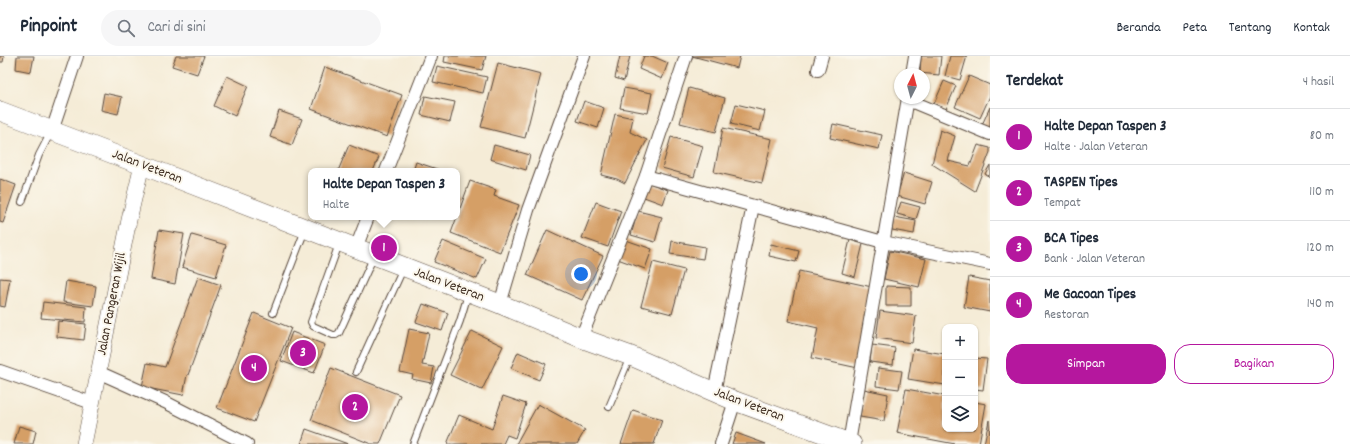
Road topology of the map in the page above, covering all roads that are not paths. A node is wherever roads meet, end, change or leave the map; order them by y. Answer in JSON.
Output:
{"nodes":[{"id":1,"x":77,"y":56,"type":"edge"},
{"id":2,"x":431,"y":56,"type":"edge"},
{"id":3,"x":584,"y":56,"type":"edge"},
{"id":4,"x":686,"y":56,"type":"edge"},
{"id":5,"x":822,"y":56,"type":"edge"},
{"id":6,"x":915,"y":56,"type":"edge"},
{"id":7,"x":913,"y":68,"type":"edge"},
{"id":8,"x":818,"y":70,"type":"dead end"},
{"id":9,"x":907,"y":104,"type":"edge"},
{"id":10,"x":920,"y":104,"type":"edge"},
{"id":11,"x":0,"y":111,"type":"edge"},
{"id":12,"x":52,"y":131,"type":"junction"},
{"id":13,"x":990,"y":134,"type":"edge"},
{"id":14,"x":142,"y":165,"type":"junction"},
{"id":15,"x":387,"y":168,"type":"edge"},
{"id":16,"x":646,"y":176,"type":"junction"},
{"id":17,"x":22,"y":202,"type":"dead end"},
{"id":18,"x":753,"y":206,"type":"junction"},
{"id":19,"x":366,"y":220,"type":"edge"},
{"id":20,"x":306,"y":229,"type":"junction"},
{"id":21,"x":883,"y":242,"type":"junction"},
{"id":22,"x":348,"y":245,"type":"junction"},
{"id":23,"x":374,"y":256,"type":"junction"},
{"id":24,"x":990,"y":264,"type":"edge"},
{"id":25,"x":404,"y":267,"type":"junction"},
{"id":26,"x":469,"y":292,"type":"junction"},
{"id":27,"x":500,"y":304,"type":"junction"},
{"id":28,"x":273,"y":313,"type":"dead end"},
{"id":29,"x":582,"y":338,"type":"junction"},
{"id":30,"x":631,"y":356,"type":"junction"},
{"id":31,"x":0,"y":371,"type":"edge"},
{"id":32,"x":98,"y":372,"type":"junction"},
{"id":33,"x":356,"y":372,"type":"dead end"},
{"id":34,"x":714,"y":392,"type":"junction"},
{"id":35,"x":735,"y":401,"type":"junction"},
{"id":36,"x":92,"y":403,"type":"junction"},
{"id":37,"x":609,"y":407,"type":"dead end"},
{"id":38,"x":84,"y":444,"type":"edge"},
{"id":39,"x":247,"y":444,"type":"edge"},
{"id":40,"x":413,"y":444,"type":"edge"},
{"id":41,"x":720,"y":444,"type":"edge"},
{"id":42,"x":850,"y":444,"type":"edge"}],
"edges":[{"from":1,"to":12,"type":"street"},
{"from":2,"to":15,"type":"street"},
{"from":3,"to":27,"type":"street"},
{"from":4,"to":16,"type":"street"},
{"from":5,"to":8,"type":"street"},
{"from":6,"to":7,"type":"street"},
{"from":9,"to":21,"type":"street"},
{"from":10,"to":13,"type":"street"},
{"from":11,"to":12,"type":"main road","name":"Jalan Veteran"},
{"from":12,"to":14,"type":"main road","name":"Jalan Veteran"},
{"from":12,"to":17,"type":"lane"},
{"from":14,"to":20,"type":"main road","name":"Jalan Veteran"},
{"from":14,"to":32,"type":"street","name":"Jalan Pangeran Wijil"},
{"from":16,"to":18,"type":"street"},
{"from":16,"to":29,"type":"street"},
{"from":18,"to":21,"type":"street"},
{"from":18,"to":34,"type":"street"},
{"from":19,"to":22,"type":"street"},
{"from":20,"to":22,"type":"main road","name":"Jalan Veteran"},
{"from":20,"to":28,"type":"lane"},
{"from":21,"to":24,"type":"street"},
{"from":21,"to":42,"type":"street"},
{"from":22,"to":23,"type":"main road","name":"Jalan Veteran"},
{"from":22,"to":23,"type":"lane"},
{"from":23,"to":25,"type":"main road","name":"Jalan Veteran"},
{"from":25,"to":26,"type":"main road","name":"Jalan Veteran"},
{"from":25,"to":33,"type":"lane"},
{"from":26,"to":27,"type":"main road","name":"Jalan Veteran"},
{"from":26,"to":40,"type":"lane"},
{"from":27,"to":29,"type":"main road","name":"Jalan Veteran"},
{"from":29,"to":30,"type":"main road","name":"Jalan Veteran"},
{"from":30,"to":34,"type":"main road","name":"Jalan Veteran"},
{"from":30,"to":37,"type":"lane"},
{"from":31,"to":36,"type":"street"},
{"from":32,"to":36,"type":"street","name":"Jalan Pangeran Wijil"},
{"from":32,"to":39,"type":"street"},
{"from":34,"to":35,"type":"main road","name":"Jalan Veteran"},
{"from":35,"to":41,"type":"street"},
{"from":35,"to":42,"type":"main road","name":"Jalan Veteran"},
{"from":36,"to":38,"type":"street","name":"Jalan Pangeran Wijil"}]}
